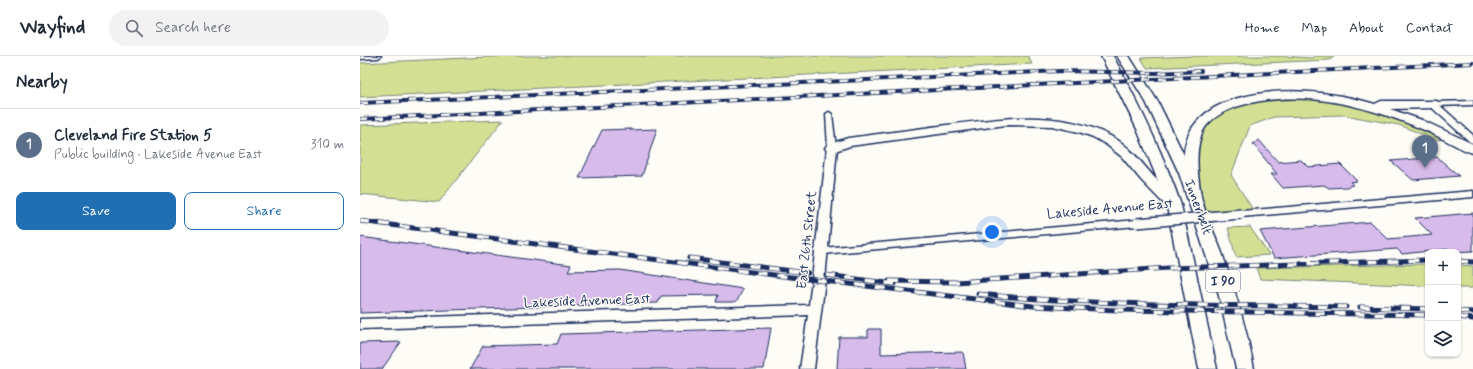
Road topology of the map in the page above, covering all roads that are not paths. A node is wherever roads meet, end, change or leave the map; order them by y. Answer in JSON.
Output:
{"nodes":[{"id":1,"x":378,"y":56,"type":"edge"},
{"id":2,"x":1101,"y":56,"type":"edge"},
{"id":3,"x":1107,"y":56,"type":"edge"},
{"id":4,"x":1123,"y":56,"type":"edge"},
{"id":5,"x":360,"y":57,"type":"edge"},
{"id":6,"x":1121,"y":82,"type":"junction"},
{"id":7,"x":1350,"y":102,"type":"junction"},
{"id":8,"x":1473,"y":103,"type":"edge"},
{"id":9,"x":1433,"y":104,"type":"junction"},
{"id":10,"x":829,"y":114,"type":"dead end"},
{"id":11,"x":1473,"y":140,"type":"edge"},
{"id":12,"x":832,"y":148,"type":"junction"},
{"id":13,"x":1473,"y":149,"type":"edge"},
{"id":14,"x":1194,"y":194,"type":"junction"},
{"id":15,"x":1473,"y":194,"type":"edge"},
{"id":16,"x":1174,"y":205,"type":"junction"},
{"id":17,"x":822,"y":251,"type":"junction"},
{"id":18,"x":814,"y":310,"type":"junction"},
{"id":19,"x":360,"y":324,"type":"edge"},
{"id":20,"x":807,"y":369,"type":"edge"},
{"id":21,"x":1208,"y":369,"type":"edge"},
{"id":22,"x":1245,"y":369,"type":"edge"}],
"edges":[{"from":1,"to":5,"type":"street"},
{"from":2,"to":6,"type":"highway"},
{"from":3,"to":6,"type":"highway","name":"Innerbelt","number":"I 90"},
{"from":4,"to":14,"type":"highway","name":"Innerbelt","number":"I 90"},
{"from":6,"to":16,"type":"highway","name":"Innerbelt","number":"I 90"},
{"from":7,"to":9,"type":"highway"},
{"from":7,"to":13,"type":"highway"},
{"from":7,"to":14,"type":"highway"},
{"from":8,"to":9,"type":"street"},
{"from":9,"to":11,"type":"street"},
{"from":10,"to":12,"type":"street","name":"East 26th Street"},
{"from":12,"to":16,"type":"highway"},
{"from":12,"to":17,"type":"street","name":"East 26th Street"},
{"from":14,"to":22,"type":"highway","name":"Innerbelt","number":"I 90"},
{"from":15,"to":17,"type":"street","name":"Lakeside Avenue East","bridge":true},
{"from":16,"to":21,"type":"highway","name":"Innerbelt","number":"I 90"},
{"from":17,"to":18,"type":"street","name":"East 26th Street"},
{"from":18,"to":19,"type":"street","name":"Lakeside Avenue East"},
{"from":18,"to":20,"type":"street","name":"East 26th Street"}]}
